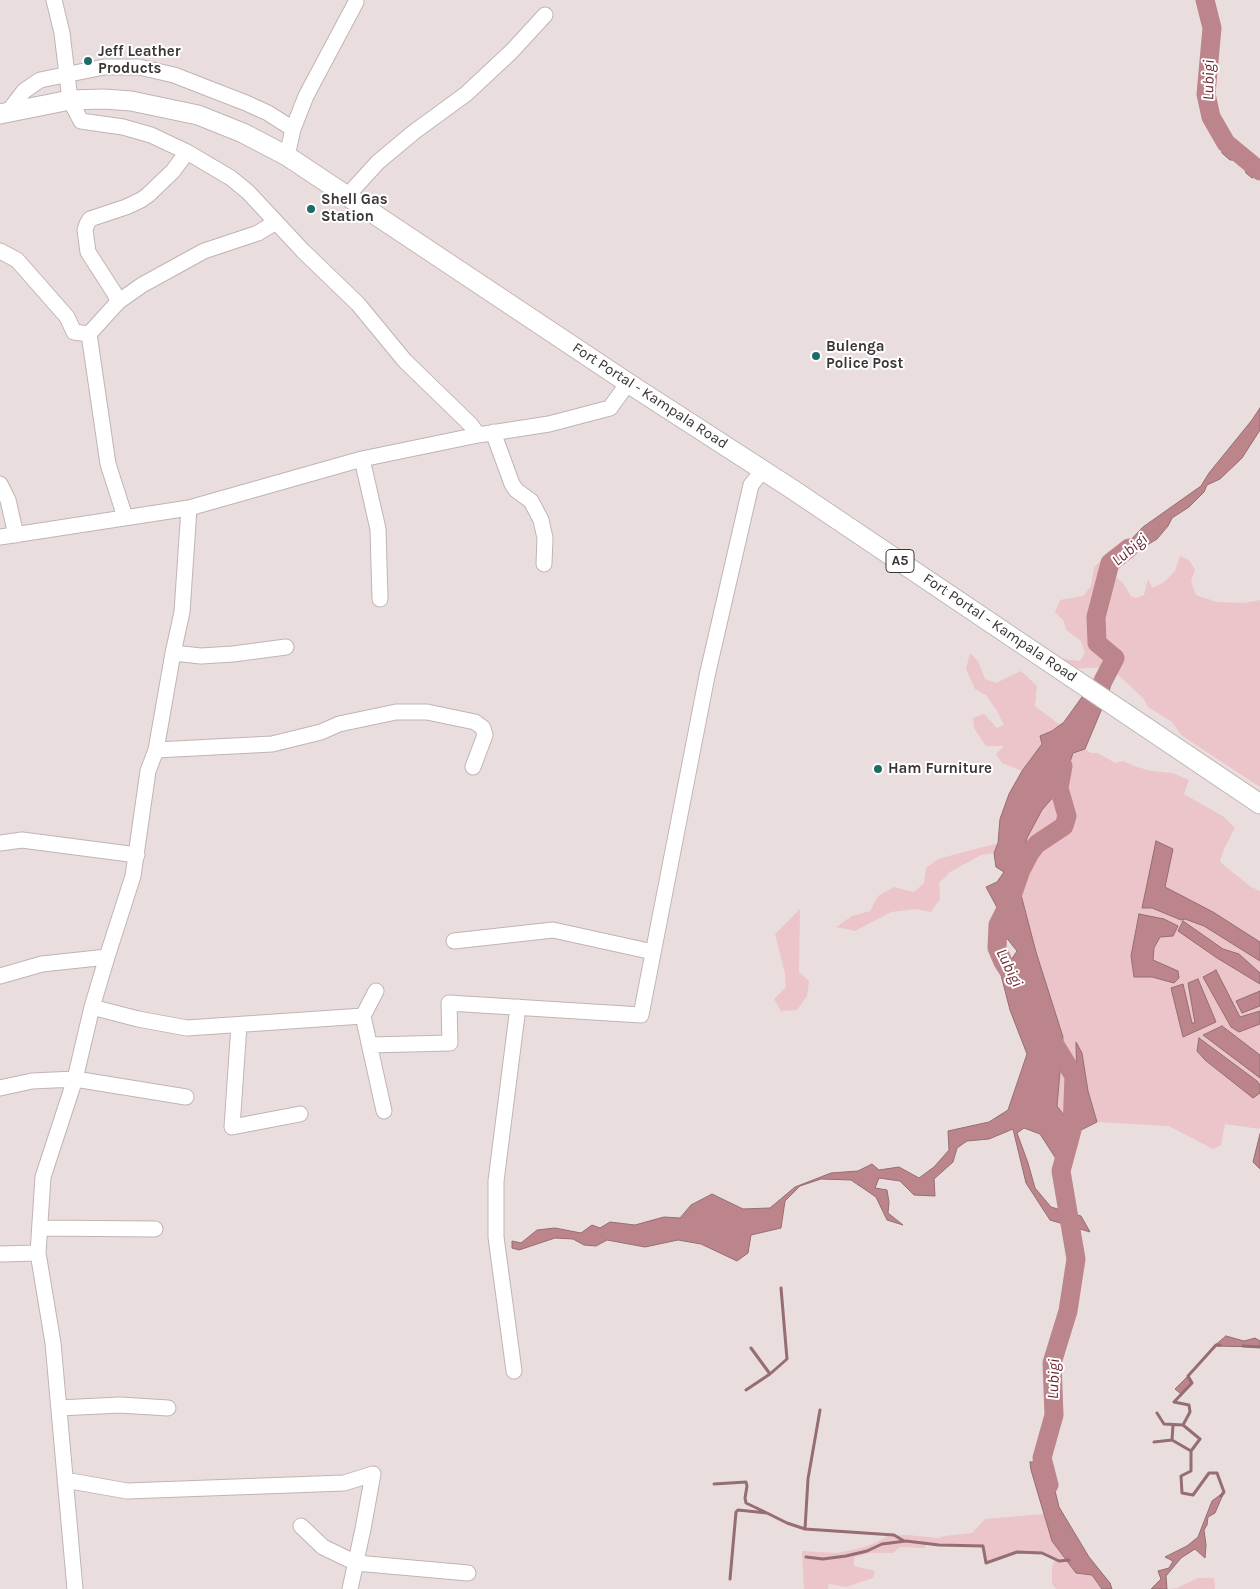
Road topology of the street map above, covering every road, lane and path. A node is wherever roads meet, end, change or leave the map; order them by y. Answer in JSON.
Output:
{"nodes":[{"id":1,"x":54,"y":0,"type":"edge"},
{"id":2,"x":356,"y":2,"type":"dead end"},
{"id":3,"x":545,"y":15,"type":"dead end"},
{"id":4,"x":66,"y":73,"type":"junction"},
{"id":5,"x":70,"y":100,"type":"junction"},
{"id":6,"x":4,"y":113,"type":"edge"},
{"id":7,"x":293,"y":129,"type":"junction"},
{"id":8,"x":187,"y":152,"type":"junction"},
{"id":9,"x":287,"y":156,"type":"junction"},
{"id":10,"x":347,"y":196,"type":"junction"},
{"id":11,"x":276,"y":222,"type":"junction"},
{"id":12,"x":0,"y":251,"type":"edge"},
{"id":13,"x":118,"y":302,"type":"junction"},
{"id":14,"x":89,"y":334,"type":"junction"},
{"id":15,"x":628,"y":384,"type":"junction"},
{"id":16,"x":493,"y":432,"type":"junction"},
{"id":17,"x":478,"y":435,"type":"junction"},
{"id":18,"x":362,"y":459,"type":"junction"},
{"id":19,"x":763,"y":470,"type":"junction"},
{"id":20,"x":0,"y":484,"type":"edge"},
{"id":21,"x":189,"y":508,"type":"junction"},
{"id":22,"x":125,"y":517,"type":"junction"},
{"id":23,"x":16,"y":535,"type":"junction"},
{"id":24,"x":0,"y":537,"type":"edge"},
{"id":25,"x":544,"y":564,"type":"dead end"},
{"id":26,"x":380,"y":599,"type":"dead end"},
{"id":27,"x":286,"y":647,"type":"dead end"},
{"id":28,"x":173,"y":654,"type":"junction"},
{"id":29,"x":156,"y":750,"type":"junction"},
{"id":30,"x":473,"y":767,"type":"dead end"},
{"id":31,"x":1260,"y":804,"type":"edge"},
{"id":32,"x":0,"y":843,"type":"edge"},
{"id":33,"x":137,"y":855,"type":"junction"},
{"id":34,"x":454,"y":942,"type":"dead end"},
{"id":35,"x":654,"y":952,"type":"junction"},
{"id":36,"x":107,"y":957,"type":"junction"},
{"id":37,"x":0,"y":976,"type":"edge"},
{"id":38,"x":376,"y":991,"type":"dead end"},
{"id":39,"x":92,"y":1007,"type":"junction"},
{"id":40,"x":518,"y":1007,"type":"junction"},
{"id":41,"x":364,"y":1016,"type":"junction"},
{"id":42,"x":240,"y":1025,"type":"junction"},
{"id":43,"x":370,"y":1045,"type":"junction"},
{"id":44,"x":75,"y":1079,"type":"junction"},
{"id":45,"x":0,"y":1088,"type":"edge"},
{"id":46,"x":186,"y":1097,"type":"dead end"},
{"id":47,"x":384,"y":1111,"type":"dead end"},
{"id":48,"x":300,"y":1114,"type":"dead end"},
{"id":49,"x":40,"y":1228,"type":"junction"},
{"id":50,"x":155,"y":1229,"type":"dead end"},
{"id":51,"x":38,"y":1253,"type":"junction"},
{"id":52,"x":0,"y":1254,"type":"edge"},
{"id":53,"x":514,"y":1371,"type":"dead end"},
{"id":54,"x":59,"y":1408,"type":"junction"},
{"id":55,"x":168,"y":1408,"type":"dead end"},
{"id":56,"x":65,"y":1480,"type":"junction"},
{"id":57,"x":301,"y":1526,"type":"dead end"},
{"id":58,"x":356,"y":1563,"type":"junction"},
{"id":59,"x":468,"y":1573,"type":"dead end"},
{"id":60,"x":75,"y":1589,"type":"edge"},
{"id":61,"x":350,"y":1589,"type":"edge"}],
"edges":[{"from":1,"to":4,"type":"street"},
{"from":2,"to":7,"type":"street"},
{"from":3,"to":10,"type":"street"},
{"from":4,"to":5,"type":"street"},
{"from":4,"to":6,"type":"street"},
{"from":4,"to":7,"type":"street"},
{"from":5,"to":6,"type":"main road","name":"Fort Portal - Kampala Road","number":"A5"},
{"from":5,"to":8,"type":"street"},
{"from":5,"to":9,"type":"main road","name":"Fort Portal - Kampala Road","number":"A5"},
{"from":7,"to":9,"type":"street"},
{"from":8,"to":11,"type":"street"},
{"from":8,"to":13,"type":"street"},
{"from":9,"to":10,"type":"main road","name":"Fort Portal - Kampala Road","number":"A5"},
{"from":10,"to":15,"type":"main road","name":"Fort Portal - Kampala Road","number":"A5"},
{"from":11,"to":13,"type":"street"},
{"from":11,"to":17,"type":"street"},
{"from":12,"to":14,"type":"street"},
{"from":13,"to":14,"type":"street"},
{"from":14,"to":22,"type":"street"},
{"from":15,"to":16,"type":"street"},
{"from":15,"to":19,"type":"main road","name":"Fort Portal - Kampala Road","number":"A5"},
{"from":16,"to":17,"type":"street"},
{"from":16,"to":25,"type":"street"},
{"from":17,"to":18,"type":"street"},
{"from":18,"to":21,"type":"street"},
{"from":18,"to":26,"type":"street"},
{"from":19,"to":31,"type":"main road","name":"Fort Portal - Kampala Road","number":"A5"},
{"from":19,"to":35,"type":"street"},
{"from":20,"to":23,"type":"street"},
{"from":21,"to":22,"type":"street"},
{"from":21,"to":28,"type":"street"},
{"from":22,"to":23,"type":"street"},
{"from":23,"to":24,"type":"street"},
{"from":27,"to":28,"type":"street"},
{"from":28,"to":29,"type":"street"},
{"from":29,"to":30,"type":"street"},
{"from":29,"to":33,"type":"street"},
{"from":32,"to":33,"type":"street"},
{"from":33,"to":36,"type":"street"},
{"from":34,"to":35,"type":"street"},
{"from":35,"to":40,"type":"street"},
{"from":36,"to":37,"type":"street"},
{"from":36,"to":39,"type":"street"},
{"from":38,"to":41,"type":"street"},
{"from":39,"to":42,"type":"street"},
{"from":39,"to":44,"type":"street"},
{"from":40,"to":43,"type":"street"},
{"from":40,"to":53,"type":"street"},
{"from":41,"to":42,"type":"street"},
{"from":41,"to":43,"type":"street"},
{"from":42,"to":48,"type":"street"},
{"from":43,"to":47,"type":"street"},
{"from":44,"to":45,"type":"street"},
{"from":44,"to":46,"type":"street"},
{"from":44,"to":49,"type":"street"},
{"from":49,"to":50,"type":"street"},
{"from":49,"to":51,"type":"street"},
{"from":51,"to":52,"type":"street"},
{"from":51,"to":54,"type":"street"},
{"from":54,"to":55,"type":"street"},
{"from":54,"to":56,"type":"street"},
{"from":56,"to":58,"type":"street"},
{"from":56,"to":60,"type":"street"},
{"from":57,"to":58,"type":"street"},
{"from":58,"to":59,"type":"street"},
{"from":58,"to":61,"type":"street"}]}
